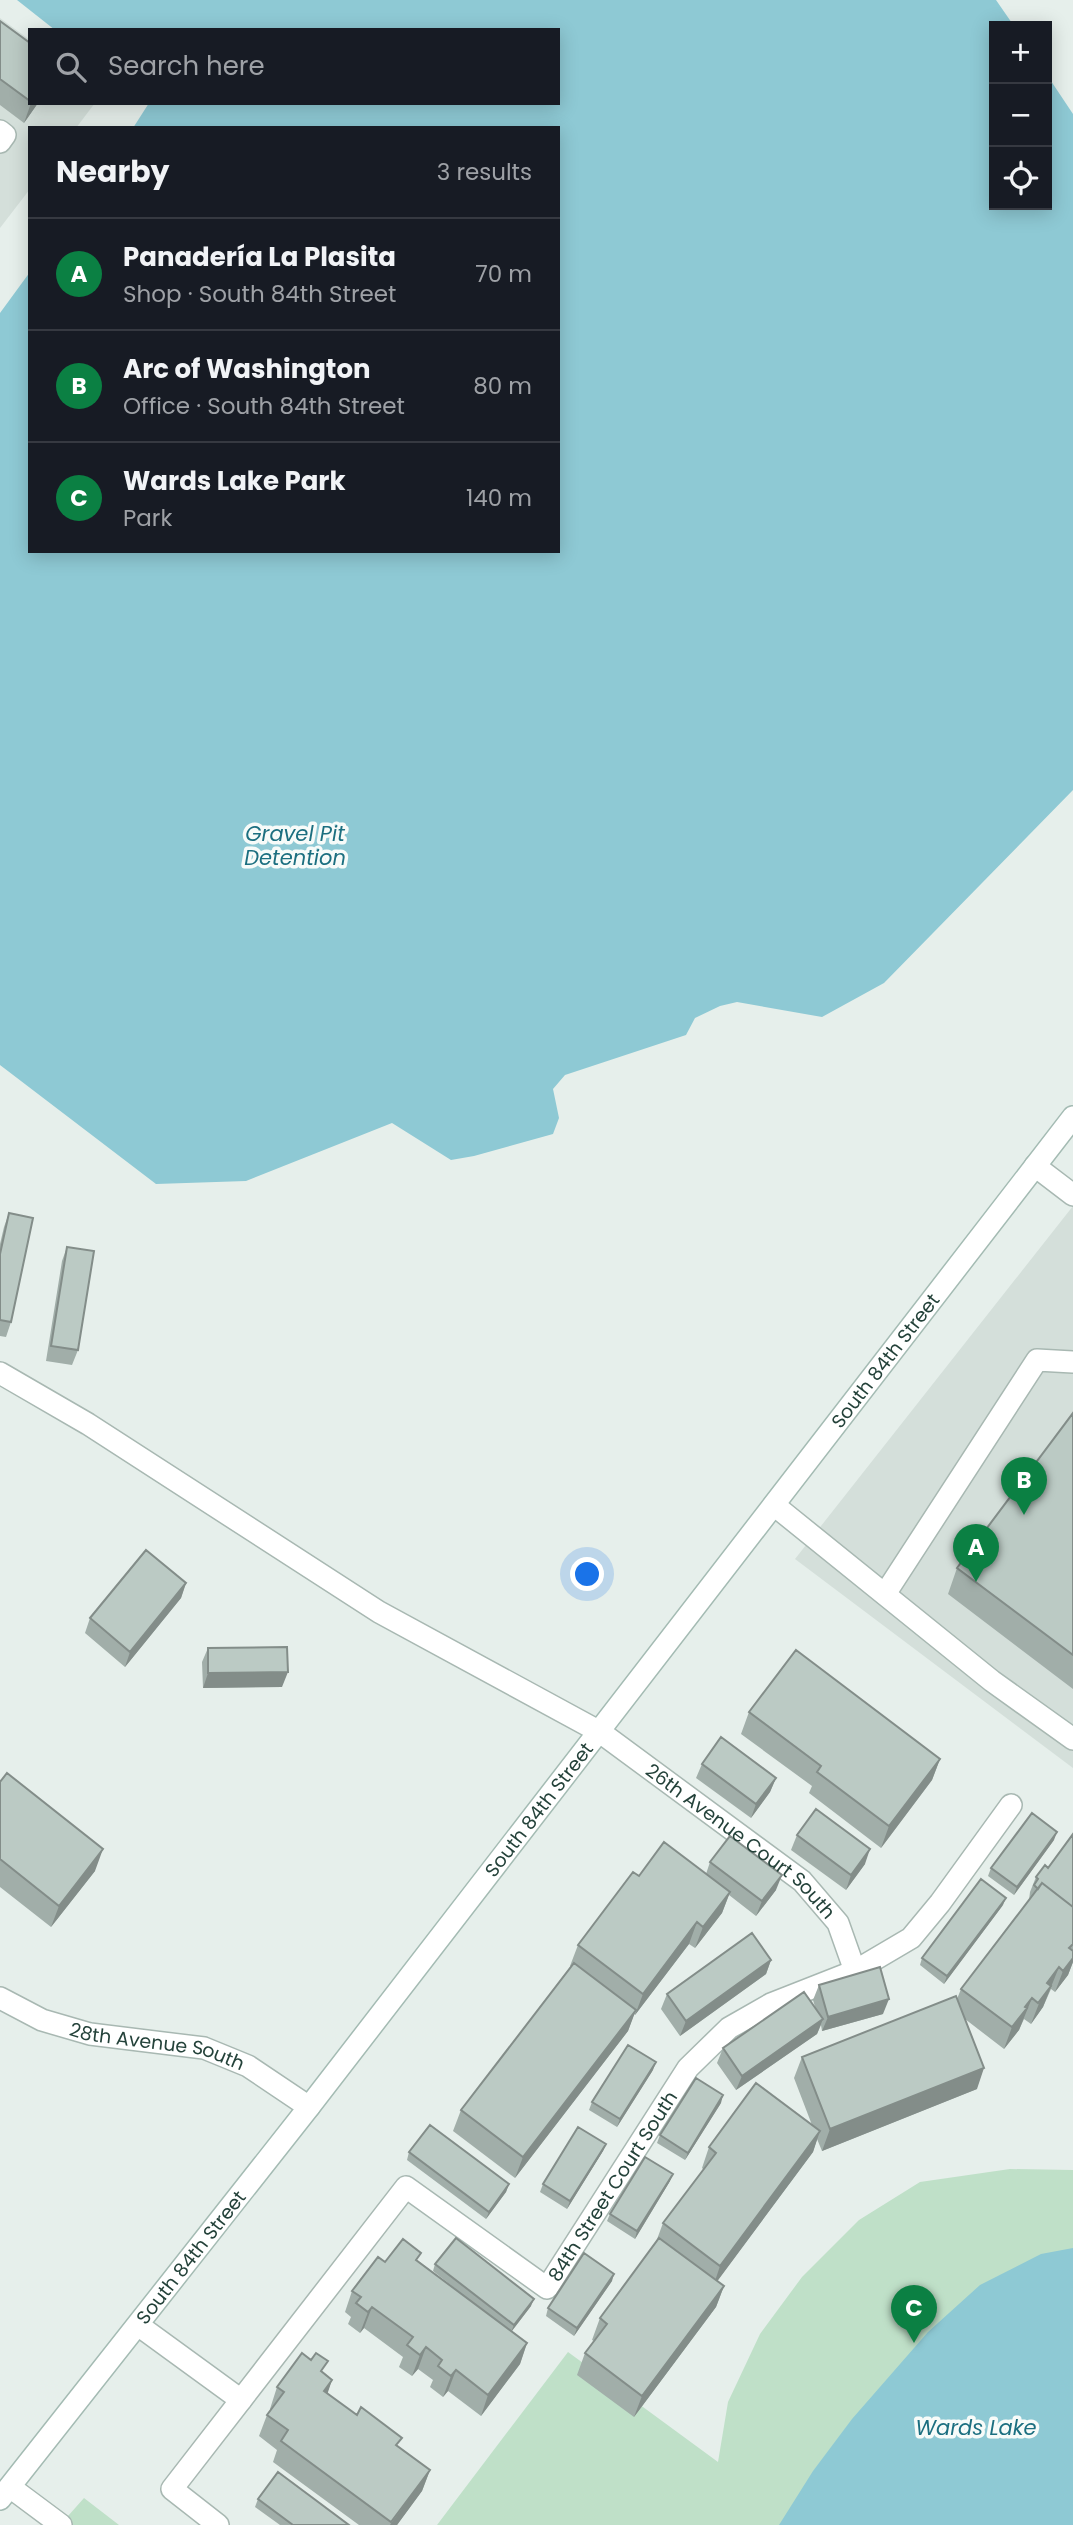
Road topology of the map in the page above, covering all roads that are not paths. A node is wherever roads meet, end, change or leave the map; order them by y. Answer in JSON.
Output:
{"nodes":[{"id":1,"x":0,"y":131,"type":"edge"},
{"id":2,"x":0,"y":142,"type":"edge"},
{"id":3,"x":1073,"y":1117,"type":"edge"},
{"id":4,"x":1035,"y":1166,"type":"junction"},
{"id":5,"x":1073,"y":1195,"type":"edge"},
{"id":6,"x":1073,"y":1362,"type":"edge"},
{"id":7,"x":0,"y":1373,"type":"edge"},
{"id":8,"x":774,"y":1506,"type":"junction"},
{"id":9,"x":885,"y":1594,"type":"junction"},
{"id":10,"x":600,"y":1732,"type":"junction"},
{"id":11,"x":1073,"y":1739,"type":"edge"},
{"id":12,"x":1011,"y":1805,"type":"dead end"},
{"id":13,"x":855,"y":1971,"type":"junction"},
{"id":14,"x":0,"y":1998,"type":"edge"},
{"id":15,"x":309,"y":2107,"type":"junction"},
{"id":16,"x":138,"y":2325,"type":"junction"},
{"id":17,"x":241,"y":2400,"type":"junction"},
{"id":18,"x":5,"y":2493,"type":"edge"},
{"id":19,"x":61,"y":2525,"type":"edge"},
{"id":20,"x":218,"y":2525,"type":"edge"}],
"edges":[{"from":1,"to":2,"type":"main road"},
{"from":3,"to":4,"type":"main road","name":"South 84th Street"},
{"from":4,"to":5,"type":"main road"},
{"from":4,"to":8,"type":"main road","name":"South 84th Street"},
{"from":6,"to":9,"type":"main road"},
{"from":7,"to":10,"type":"main road","name":"26th Avenue Court South"},
{"from":8,"to":9,"type":"main road"},
{"from":8,"to":10,"type":"main road","name":"South 84th Street"},
{"from":9,"to":11,"type":"main road"},
{"from":10,"to":13,"type":"main road","name":"26th Avenue Court South"},
{"from":10,"to":15,"type":"main road","name":"South 84th Street"},
{"from":12,"to":13,"type":"main road","name":"84th Street Court South"},
{"from":13,"to":17,"type":"main road","name":"84th Street Court South"},
{"from":14,"to":15,"type":"main road","name":"28th Avenue South"},
{"from":15,"to":16,"type":"main road","name":"South 84th Street"},
{"from":16,"to":17,"type":"main road"},
{"from":16,"to":18,"type":"main road","name":"South 84th Street"},
{"from":17,"to":20,"type":"main road","name":"84th Street Court South"},
{"from":18,"to":19,"type":"main road"}]}
